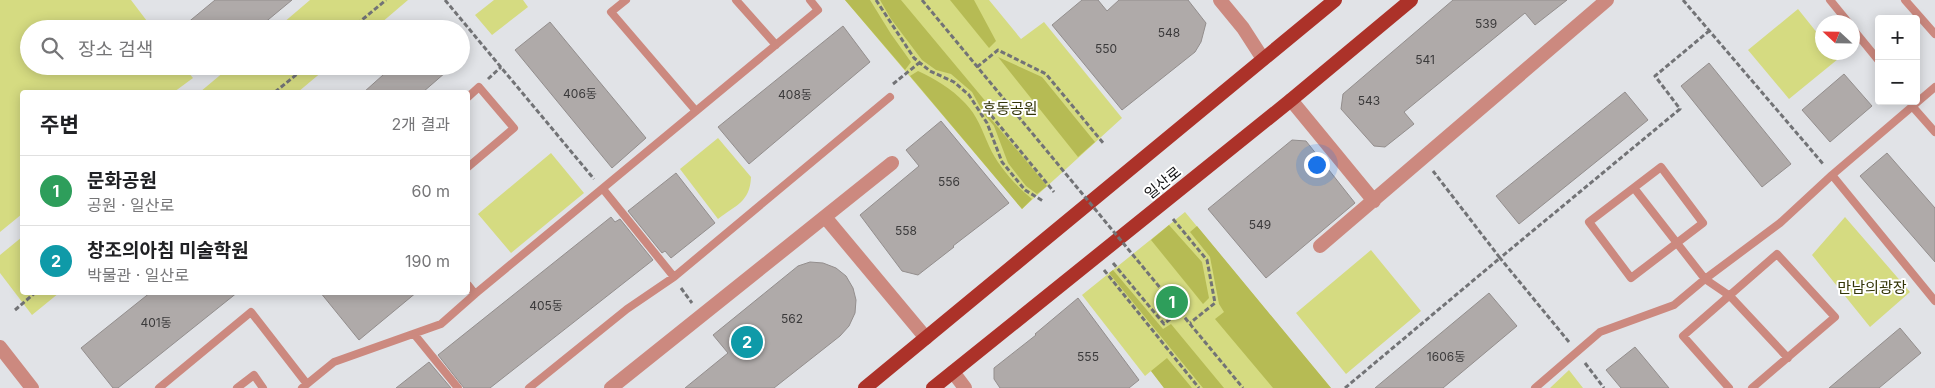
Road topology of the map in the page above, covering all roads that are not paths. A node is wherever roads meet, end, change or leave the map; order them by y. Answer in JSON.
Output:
{"nodes":[{"id":1,"x":626,"y":0,"type":"edge"},
{"id":2,"x":736,"y":0,"type":"edge"},
{"id":3,"x":810,"y":0,"type":"edge"},
{"id":4,"x":1220,"y":0,"type":"edge"},
{"id":5,"x":1335,"y":0,"type":"edge"},
{"id":6,"x":1411,"y":0,"type":"edge"},
{"id":7,"x":1607,"y":0,"type":"edge"},
{"id":8,"x":1830,"y":0,"type":"edge"},
{"id":9,"x":1905,"y":0,"type":"edge"},
{"id":10,"x":1842,"y":15,"type":"edge"},
{"id":11,"x":1935,"y":34,"type":"edge"},
{"id":12,"x":1860,"y":38,"type":"edge"},
{"id":13,"x":776,"y":45,"type":"junction"},
{"id":14,"x":1263,"y":59,"type":"junction"},
{"id":15,"x":1878,"y":60,"type":"edge"},
{"id":16,"x":1935,"y":87,"type":"edge"},
{"id":17,"x":470,"y":95,"type":"edge"},
{"id":18,"x":890,"y":97,"type":"road end"},
{"id":19,"x":1291,"y":100,"type":"junction"},
{"id":20,"x":1912,"y":106,"type":"junction"},
{"id":21,"x":696,"y":111,"type":"junction"},
{"id":22,"x":1935,"y":132,"type":"edge"},
{"id":23,"x":892,"y":163,"type":"dead end"},
{"id":24,"x":470,"y":165,"type":"edge"},
{"id":25,"x":1832,"y":175,"type":"junction"},
{"id":26,"x":1634,"y":188,"type":"junction"},
{"id":27,"x":603,"y":189,"type":"junction"},
{"id":28,"x":1374,"y":201,"type":"junction"},
{"id":29,"x":825,"y":217,"type":"junction"},
{"id":30,"x":1677,"y":242,"type":"junction"},
{"id":31,"x":1320,"y":246,"type":"dead end"},
{"id":32,"x":674,"y":277,"type":"junction"},
{"id":33,"x":1706,"y":279,"type":"junction"},
{"id":34,"x":470,"y":288,"type":"edge"},
{"id":35,"x":475,"y":294,"type":"junction"},
{"id":36,"x":1730,"y":296,"type":"junction"},
{"id":37,"x":1935,"y":301,"type":"edge"},
{"id":38,"x":414,"y":334,"type":"junction"},
{"id":39,"x":926,"y":338,"type":"junction"},
{"id":40,"x":0,"y":347,"type":"edge"},
{"id":41,"x":1788,"y":358,"type":"junction"},
{"id":42,"x":952,"y":372,"type":"junction"},
{"id":43,"x":304,"y":386,"type":"edge"},
{"id":44,"x":32,"y":388,"type":"edge"},
{"id":45,"x":159,"y":388,"type":"edge"},
{"id":46,"x":238,"y":388,"type":"edge"},
{"id":47,"x":263,"y":388,"type":"edge"},
{"id":48,"x":458,"y":388,"type":"edge"},
{"id":49,"x":530,"y":388,"type":"edge"},
{"id":50,"x":611,"y":388,"type":"edge"},
{"id":51,"x":865,"y":388,"type":"edge"},
{"id":52,"x":933,"y":388,"type":"edge"},
{"id":53,"x":965,"y":388,"type":"edge"},
{"id":54,"x":1536,"y":388,"type":"edge"},
{"id":55,"x":1728,"y":388,"type":"edge"},
{"id":56,"x":1752,"y":388,"type":"edge"}],
"edges":[{"from":1,"to":21,"type":"lane"},
{"from":2,"to":13,"type":"lane"},
{"from":3,"to":13,"type":"lane"},
{"from":4,"to":14,"type":"street"},
{"from":5,"to":14,"type":"main road","name":"일산로"},
{"from":6,"to":19,"type":"main road","name":"일산로"},
{"from":7,"to":28,"type":"street"},
{"from":8,"to":10,"type":"lane"},
{"from":9,"to":11,"type":"lane"},
{"from":12,"to":15,"type":"lane"},
{"from":13,"to":21,"type":"lane"},
{"from":14,"to":39,"type":"main road","name":"일산로"},
{"from":16,"to":20,"type":"lane"},
{"from":17,"to":24,"type":"lane"},
{"from":18,"to":32,"type":"lane"},
{"from":19,"to":28,"type":"street"},
{"from":19,"to":42,"type":"main road","name":"일산로"},
{"from":20,"to":22,"type":"lane"},
{"from":20,"to":25,"type":"lane"},
{"from":21,"to":27,"type":"lane"},
{"from":23,"to":29,"type":"street"},
{"from":25,"to":33,"type":"lane"},
{"from":25,"to":37,"type":"lane"},
{"from":26,"to":30,"type":"lane"},
{"from":26,"to":30,"type":"lane"},
{"from":26,"to":30,"type":"lane"},
{"from":27,"to":32,"type":"lane"},
{"from":27,"to":35,"type":"lane"},
{"from":28,"to":31,"type":"street"},
{"from":29,"to":39,"type":"street"},
{"from":29,"to":50,"type":"street"},
{"from":30,"to":33,"type":"lane"},
{"from":32,"to":49,"type":"lane"},
{"from":33,"to":36,"type":"lane"},
{"from":33,"to":54,"type":"lane"},
{"from":34,"to":35,"type":"lane"},
{"from":35,"to":38,"type":"lane"},
{"from":36,"to":41,"type":"lane"},
{"from":36,"to":41,"type":"lane"},
{"from":36,"to":55,"type":"lane"},
{"from":38,"to":43,"type":"lane"},
{"from":38,"to":48,"type":"lane"},
{"from":39,"to":51,"type":"main road","name":"일산로"},
{"from":40,"to":44,"type":"street"},
{"from":41,"to":56,"type":"lane"},
{"from":42,"to":52,"type":"main road","name":"일산로"},
{"from":42,"to":53,"type":"street"},
{"from":43,"to":45,"type":"lane"},
{"from":46,"to":47,"type":"lane"}]}
